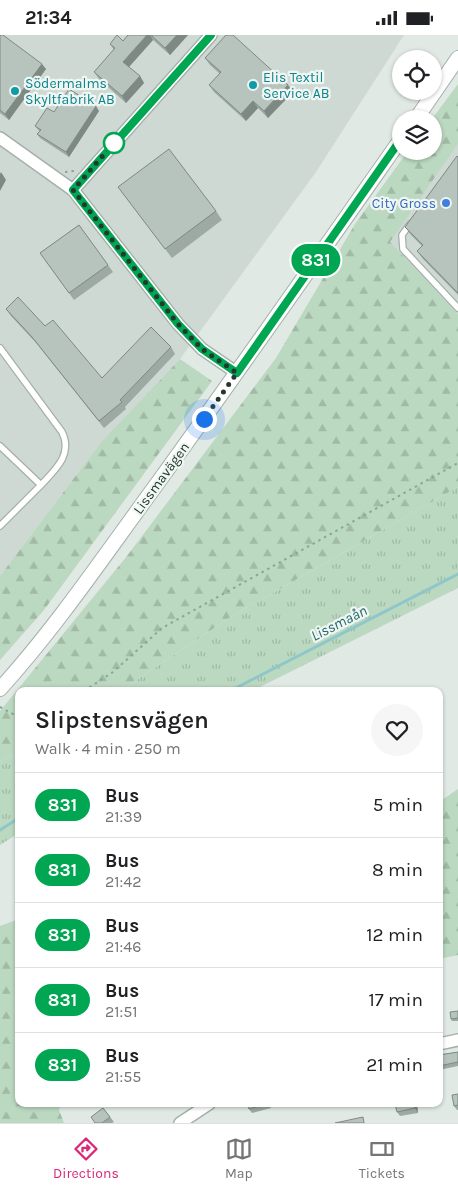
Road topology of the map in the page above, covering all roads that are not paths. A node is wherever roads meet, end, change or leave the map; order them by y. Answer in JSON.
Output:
{"nodes":[{"id":1,"x":211,"y":35,"type":"edge"},
{"id":2,"x":458,"y":58,"type":"edge"},
{"id":3,"x":422,"y":110,"type":"edge"},
{"id":4,"x":0,"y":138,"type":"edge"},
{"id":5,"x":392,"y":152,"type":"edge"},
{"id":6,"x":73,"y":190,"type":"junction"},
{"id":7,"x":413,"y":220,"type":"edge"},
{"id":8,"x":458,"y":308,"type":"edge"},
{"id":9,"x":0,"y":348,"type":"edge"},
{"id":10,"x":237,"y":373,"type":"junction"},
{"id":11,"x":0,"y":446,"type":"edge"},
{"id":12,"x":41,"y":485,"type":"junction"},
{"id":13,"x":0,"y":526,"type":"edge"},
{"id":14,"x":0,"y":689,"type":"edge"},
{"id":15,"x":458,"y":1040,"type":"edge"},
{"id":16,"x":443,"y":1043,"type":"edge"},
{"id":17,"x":204,"y":1107,"type":"edge"},
{"id":18,"x":180,"y":1123,"type":"edge"}],
"edges":[{"from":1,"to":6,"type":"street"},
{"from":2,"to":3,"type":"street"},
{"from":4,"to":6,"type":"street"},
{"from":5,"to":10,"type":"street","name":"Lissmavägen"},
{"from":6,"to":10,"type":"street"},
{"from":7,"to":8,"type":"lane"},
{"from":9,"to":12,"type":"lane"},
{"from":10,"to":14,"type":"street","name":"Lissmavägen"},
{"from":11,"to":12,"type":"lane"},
{"from":12,"to":13,"type":"lane"},
{"from":15,"to":16,"type":"street"},
{"from":17,"to":18,"type":"street"}]}
